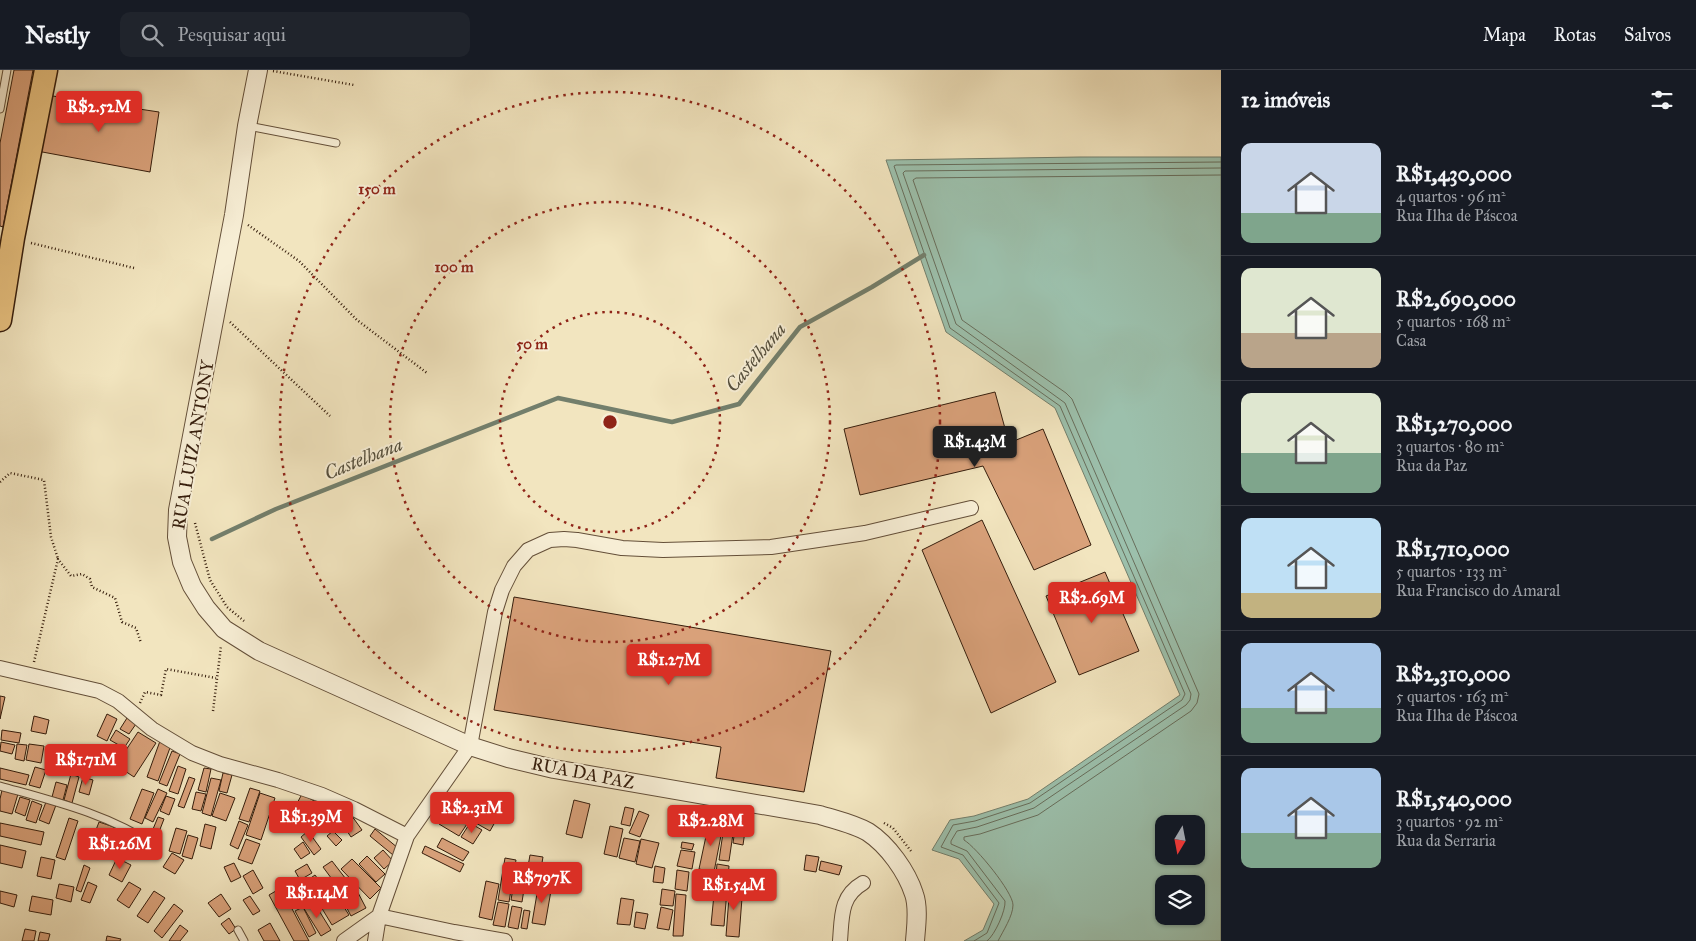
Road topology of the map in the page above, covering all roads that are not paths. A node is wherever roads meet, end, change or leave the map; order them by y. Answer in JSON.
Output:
{"nodes":[{"id":1,"x":8,"y":70,"type":"edge"},
{"id":2,"x":46,"y":70,"type":"edge"},
{"id":3,"x":266,"y":71,"type":"edge"},
{"id":4,"x":0,"y":108,"type":"edge"},
{"id":5,"x":247,"y":126,"type":"junction"},
{"id":6,"x":336,"y":143,"type":"dead end"},
{"id":7,"x":0,"y":320,"type":"edge"},
{"id":8,"x":971,"y":508,"type":"dead end"},
{"id":9,"x":0,"y":668,"type":"edge"},
{"id":10,"x":470,"y":746,"type":"junction"},
{"id":11,"x":0,"y":786,"type":"edge"},
{"id":12,"x":407,"y":836,"type":"junction"},
{"id":13,"x":154,"y":845,"type":"dead end"},
{"id":14,"x":863,"y":882,"type":"dead end"},
{"id":15,"x":380,"y":916,"type":"junction"},
{"id":16,"x":238,"y":930,"type":"dead end"},
{"id":17,"x":244,"y":941,"type":"edge"},
{"id":18,"x":344,"y":941,"type":"edge"},
{"id":19,"x":376,"y":941,"type":"edge"},
{"id":20,"x":505,"y":941,"type":"edge"},
{"id":21,"x":840,"y":941,"type":"edge"},
{"id":22,"x":915,"y":941,"type":"edge"}],
"edges":[{"from":1,"to":4,"type":"lane"},
{"from":2,"to":7,"type":"highway"},
{"from":3,"to":5,"type":"street","name":"RUA LUIZ ANTONY"},
{"from":5,"to":6,"type":"lane"},
{"from":5,"to":10,"type":"street","name":"RUA LUIZ ANTONY"},
{"from":8,"to":10,"type":"street"},
{"from":9,"to":12,"type":"street"},
{"from":10,"to":12,"type":"street"},
{"from":10,"to":22,"type":"street","name":"RUA DA PAZ"},
{"from":11,"to":13,"type":"lane"},
{"from":12,"to":15,"type":"street"},
{"from":14,"to":21,"type":"street"},
{"from":15,"to":18,"type":"street"},
{"from":15,"to":19,"type":"street"},
{"from":15,"to":20,"type":"street"},
{"from":16,"to":17,"type":"lane"}]}
